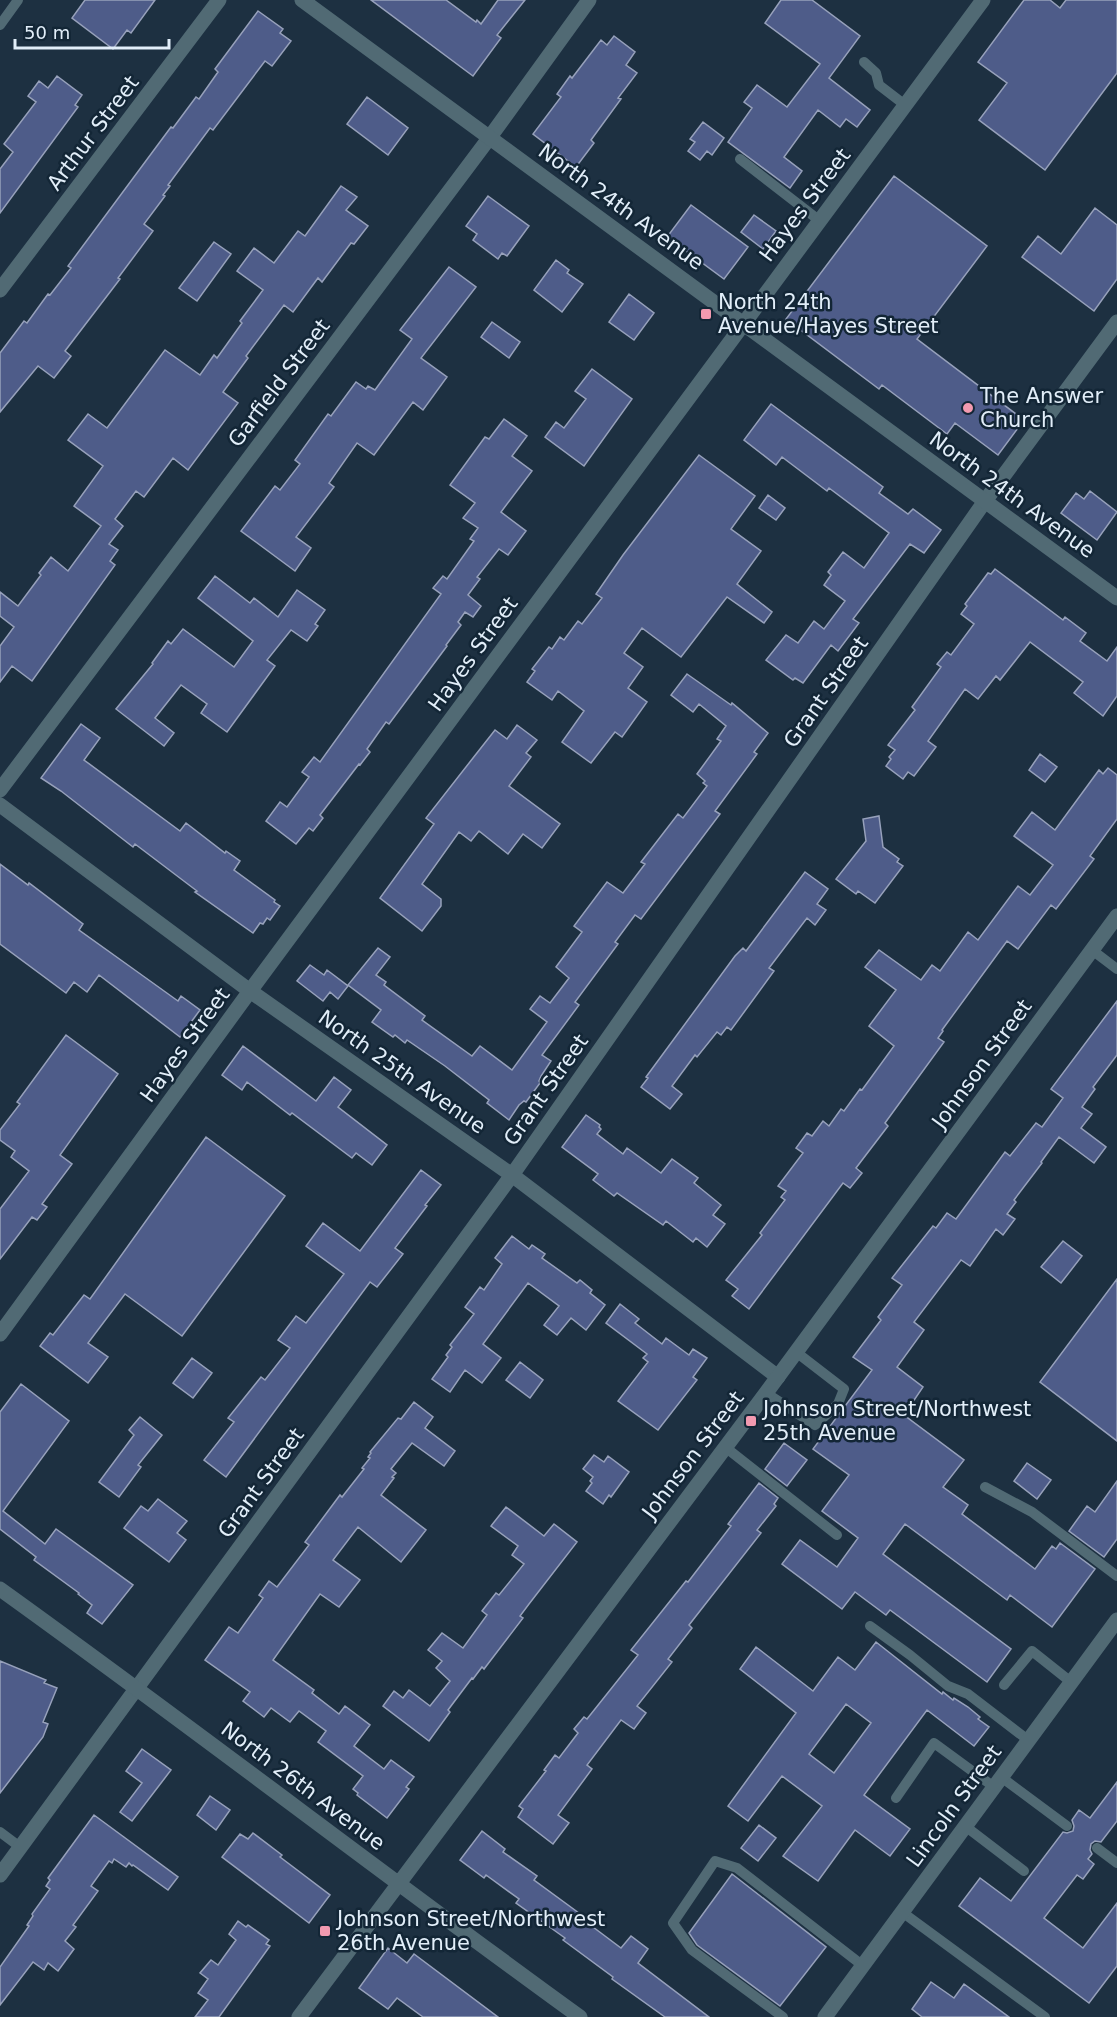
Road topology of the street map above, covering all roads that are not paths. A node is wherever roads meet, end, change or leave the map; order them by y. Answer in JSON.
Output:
{"nodes":[{"id":1,"x":18,"y":0,"type":"edge"},
{"id":2,"x":219,"y":0,"type":"edge"},
{"id":3,"x":302,"y":0,"type":"edge"},
{"id":4,"x":589,"y":0,"type":"edge"},
{"id":5,"x":983,"y":0,"type":"edge"},
{"id":6,"x":0,"y":25,"type":"edge"},
{"id":7,"x":864,"y":62,"type":"dead end"},
{"id":8,"x":905,"y":105,"type":"junction"},
{"id":9,"x":490,"y":137,"type":"junction"},
{"id":10,"x":740,"y":159,"type":"dead end"},
{"id":11,"x":820,"y":221,"type":"junction"},
{"id":12,"x":0,"y":290,"type":"edge"},
{"id":13,"x":1117,"y":322,"type":"edge"},
{"id":14,"x":744,"y":323,"type":"junction"},
{"id":15,"x":985,"y":501,"type":"junction"},
{"id":16,"x":1117,"y":598,"type":"edge"},
{"id":17,"x":0,"y":790,"type":"edge"},
{"id":18,"x":0,"y":805,"type":"edge"},
{"id":19,"x":1117,"y":916,"type":"edge"},
{"id":20,"x":1092,"y":950,"type":"junction"},
{"id":21,"x":1117,"y":969,"type":"edge"},
{"id":22,"x":250,"y":991,"type":"junction"},
{"id":23,"x":512,"y":1175,"type":"junction"},
{"id":24,"x":0,"y":1334,"type":"edge"},
{"id":25,"x":796,"y":1352,"type":"junction"},
{"id":26,"x":778,"y":1377,"type":"junction"},
{"id":27,"x":766,"y":1393,"type":"junction"},
{"id":28,"x":725,"y":1448,"type":"junction"},
{"id":29,"x":985,"y":1486,"type":"dead end"},
{"id":30,"x":837,"y":1535,"type":"dead end"},
{"id":31,"x":1117,"y":1576,"type":"edge"},
{"id":32,"x":0,"y":1589,"type":"edge"},
{"id":33,"x":1116,"y":1623,"type":"edge"},
{"id":34,"x":870,"y":1626,"type":"dead end"},
{"id":35,"x":1071,"y":1682,"type":"junction"},
{"id":36,"x":1004,"y":1685,"type":"dead end"},
{"id":37,"x":137,"y":1687,"type":"junction"},
{"id":38,"x":1028,"y":1740,"type":"junction"},
{"id":39,"x":997,"y":1782,"type":"junction"},
{"id":40,"x":896,"y":1798,"type":"dead end"},
{"id":41,"x":965,"y":1826,"type":"junction"},
{"id":42,"x":1067,"y":1826,"type":"dead end"},
{"id":43,"x":0,"y":1832,"type":"edge"},
{"id":44,"x":20,"y":1847,"type":"junction"},
{"id":45,"x":1096,"y":1848,"type":"dead end"},
{"id":46,"x":1117,"y":1863,"type":"edge"},
{"id":47,"x":1024,"y":1871,"type":"dead end"},
{"id":48,"x":0,"y":1875,"type":"edge"},
{"id":49,"x":399,"y":1885,"type":"junction"},
{"id":50,"x":902,"y":1912,"type":"junction"},
{"id":51,"x":862,"y":1965,"type":"junction"},
{"id":52,"x":299,"y":2017,"type":"edge"},
{"id":53,"x":580,"y":2017,"type":"edge"},
{"id":54,"x":783,"y":2017,"type":"edge"},
{"id":55,"x":825,"y":2017,"type":"edge"},
{"id":56,"x":1045,"y":2017,"type":"edge"}],
"edges":[{"from":1,"to":6,"type":"lane"},
{"from":2,"to":12,"type":"street","name":"Arthur Street"},
{"from":3,"to":9,"type":"street","name":"North 24th Avenue"},
{"from":4,"to":9,"type":"street","name":"Garfield Street"},
{"from":5,"to":8,"type":"street","name":"Hayes Street"},
{"from":7,"to":8,"type":"lane"},
{"from":8,"to":11,"type":"street","name":"Hayes Street"},
{"from":9,"to":14,"type":"street","name":"North 24th Avenue"},
{"from":9,"to":17,"type":"street","name":"Garfield Street"},
{"from":10,"to":11,"type":"lane"},
{"from":11,"to":14,"type":"street","name":"Hayes Street"},
{"from":13,"to":15,"type":"street","name":"Grant Street"},
{"from":14,"to":15,"type":"street","name":"North 24th Avenue"},
{"from":14,"to":22,"type":"street","name":"Hayes Street"},
{"from":15,"to":16,"type":"street","name":"North 24th Avenue"},
{"from":15,"to":23,"type":"street","name":"Grant Street"},
{"from":18,"to":22,"type":"street","name":"North 25th Avenue"},
{"from":19,"to":20,"type":"street","name":"Johnson Street"},
{"from":20,"to":21,"type":"lane"},
{"from":20,"to":25,"type":"street","name":"Johnson Street"},
{"from":22,"to":23,"type":"street","name":"North 25th Avenue"},
{"from":22,"to":24,"type":"street","name":"Hayes Street"},
{"from":23,"to":26,"type":"street","name":"North 25th Avenue"},
{"from":23,"to":37,"type":"street","name":"Grant Street"},
{"from":25,"to":26,"type":"street","name":"Johnson Street"},
{"from":25,"to":27,"type":"lane"},
{"from":26,"to":27,"type":"street","name":"Johnson Street"},
{"from":27,"to":28,"type":"street","name":"Johnson Street"},
{"from":28,"to":30,"type":"lane"},
{"from":28,"to":49,"type":"street","name":"Johnson Street"},
{"from":29,"to":31,"type":"lane"},
{"from":32,"to":37,"type":"street","name":"North 26th Avenue"},
{"from":33,"to":35,"type":"street","name":"Lincoln Street"},
{"from":34,"to":38,"type":"lane"},
{"from":35,"to":36,"type":"lane"},
{"from":35,"to":38,"type":"street","name":"Lincoln Street"},
{"from":37,"to":44,"type":"street","name":"Grant Street"},
{"from":37,"to":49,"type":"street","name":"North 26th Avenue"},
{"from":38,"to":39,"type":"street","name":"Lincoln Street"},
{"from":39,"to":40,"type":"lane"},
{"from":39,"to":41,"type":"street","name":"Lincoln Street"},
{"from":39,"to":42,"type":"lane"},
{"from":41,"to":47,"type":"lane"},
{"from":41,"to":50,"type":"street","name":"Lincoln Street"},
{"from":43,"to":44,"type":"lane"},
{"from":44,"to":48,"type":"street","name":"Grant Street"},
{"from":45,"to":46,"type":"lane"},
{"from":49,"to":52,"type":"street","name":"Johnson Street"},
{"from":49,"to":53,"type":"street","name":"North 26th Avenue"},
{"from":50,"to":51,"type":"street","name":"Lincoln Street"},
{"from":50,"to":56,"type":"lane"},
{"from":51,"to":54,"type":"lane"},
{"from":51,"to":55,"type":"street","name":"Lincoln Street"}]}
